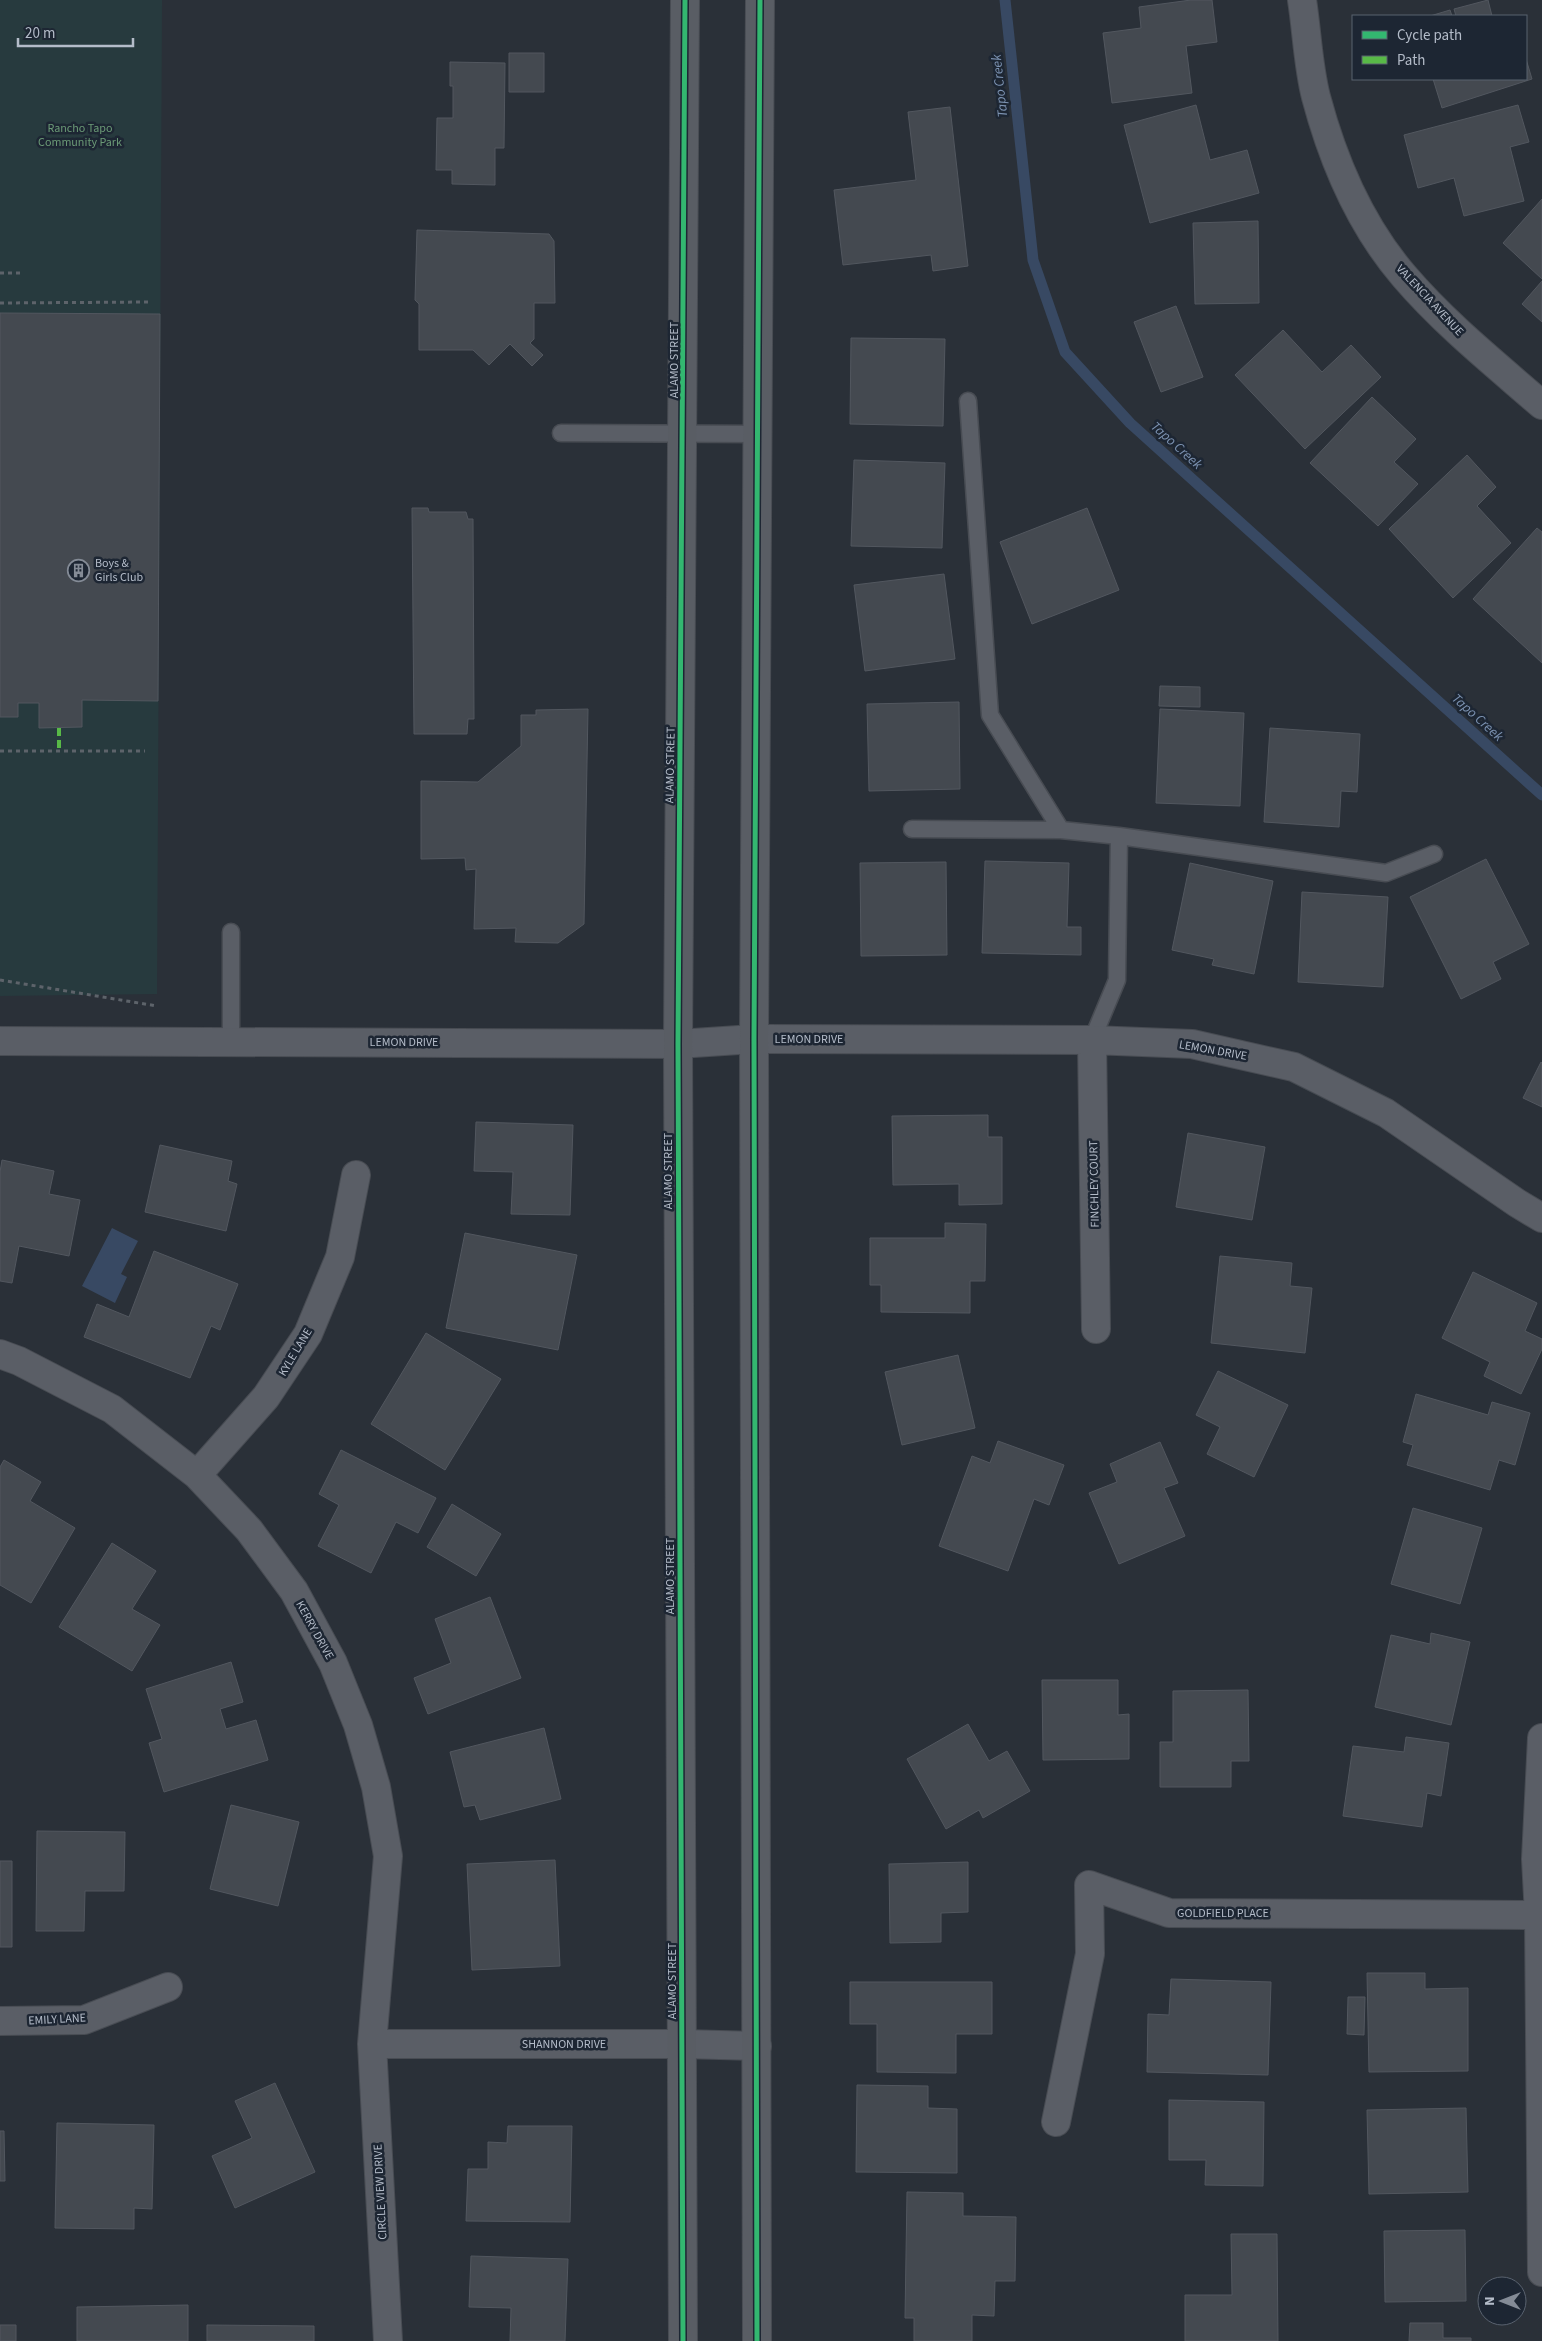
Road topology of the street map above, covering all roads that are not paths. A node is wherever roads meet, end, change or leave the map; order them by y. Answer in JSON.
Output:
{"nodes":[{"id":1,"x":685,"y":0,"type":"edge"},
{"id":2,"x":760,"y":0,"type":"edge"},
{"id":3,"x":1302,"y":0,"type":"edge"},
{"id":4,"x":968,"y":401,"type":"dead end"},
{"id":5,"x":1542,"y":405,"type":"edge"},
{"id":6,"x":561,"y":433,"type":"dead end"},
{"id":7,"x":683,"y":433,"type":"junction"},
{"id":8,"x":758,"y":434,"type":"junction"},
{"id":9,"x":912,"y":829,"type":"dead end"},
{"id":10,"x":1061,"y":830,"type":"junction"},
{"id":11,"x":1119,"y":836,"type":"junction"},
{"id":12,"x":1434,"y":854,"type":"dead end"},
{"id":13,"x":232,"y":932,"type":"dead end"},
{"id":14,"x":754,"y":1039,"type":"junction"},
{"id":15,"x":232,"y":1040,"type":"junction"},
{"id":16,"x":1092,"y":1040,"type":"junction"},
{"id":17,"x":0,"y":1041,"type":"edge"},
{"id":18,"x":678,"y":1044,"type":"junction"},
{"id":19,"x":356,"y":1175,"type":"dead end"},
{"id":20,"x":1542,"y":1218,"type":"edge"},
{"id":21,"x":1096,"y":1329,"type":"dead end"},
{"id":22,"x":0,"y":1354,"type":"edge"},
{"id":23,"x":196,"y":1475,"type":"junction"},
{"id":24,"x":1542,"y":1738,"type":"edge"},
{"id":25,"x":1540,"y":1915,"type":"edge"},
{"id":26,"x":168,"y":1987,"type":"dead end"},
{"id":27,"x":0,"y":2021,"type":"edge"},
{"id":28,"x":372,"y":2044,"type":"junction"},
{"id":29,"x":683,"y":2044,"type":"junction"},
{"id":30,"x":757,"y":2046,"type":"junction"},
{"id":31,"x":1056,"y":2122,"type":"dead end"},
{"id":32,"x":1542,"y":2272,"type":"edge"},
{"id":33,"x":388,"y":2341,"type":"edge"},
{"id":34,"x":683,"y":2341,"type":"edge"},
{"id":35,"x":757,"y":2341,"type":"edge"}],
"edges":[{"from":1,"to":7,"type":"main road","name":"ALAMO STREET"},
{"from":2,"to":8,"type":"main road"},
{"from":3,"to":5,"type":"street","name":"VALENCIA AVENUE"},
{"from":4,"to":10,"type":"lane"},
{"from":6,"to":7,"type":"lane"},
{"from":7,"to":8,"type":"lane"},
{"from":7,"to":18,"type":"main road","name":"ALAMO STREET"},
{"from":8,"to":14,"type":"main road"},
{"from":9,"to":10,"type":"lane"},
{"from":10,"to":11,"type":"lane"},
{"from":11,"to":12,"type":"lane"},
{"from":11,"to":16,"type":"lane"},
{"from":13,"to":15,"type":"lane"},
{"from":14,"to":16,"type":"street","name":"LEMON DRIVE"},
{"from":14,"to":18,"type":"street","name":"LEMON DRIVE"},
{"from":14,"to":30,"type":"main road"},
{"from":15,"to":17,"type":"street","name":"LEMON DRIVE"},
{"from":15,"to":18,"type":"street","name":"LEMON DRIVE"},
{"from":16,"to":20,"type":"street","name":"LEMON DRIVE"},
{"from":16,"to":21,"type":"street","name":"FINCHLEY COURT"},
{"from":18,"to":29,"type":"main road","name":"ALAMO STREET"},
{"from":19,"to":23,"type":"street","name":"KYLE LANE"},
{"from":22,"to":23,"type":"street","name":"KERRY DRIVE"},
{"from":23,"to":28,"type":"street","name":"KERRY DRIVE"},
{"from":24,"to":25,"type":"street"},
{"from":25,"to":31,"type":"street","name":"GOLDFIELD PLACE"},
{"from":25,"to":32,"type":"street"},
{"from":26,"to":27,"type":"street","name":"EMILY LANE"},
{"from":28,"to":29,"type":"street","name":"SHANNON DRIVE"},
{"from":28,"to":33,"type":"street","name":"CIRCLE VIEW DRIVE"},
{"from":29,"to":30,"type":"street","name":"SHANNON DRIVE"},
{"from":29,"to":34,"type":"main road","name":"ALAMO STREET"},
{"from":30,"to":35,"type":"main road"}]}
